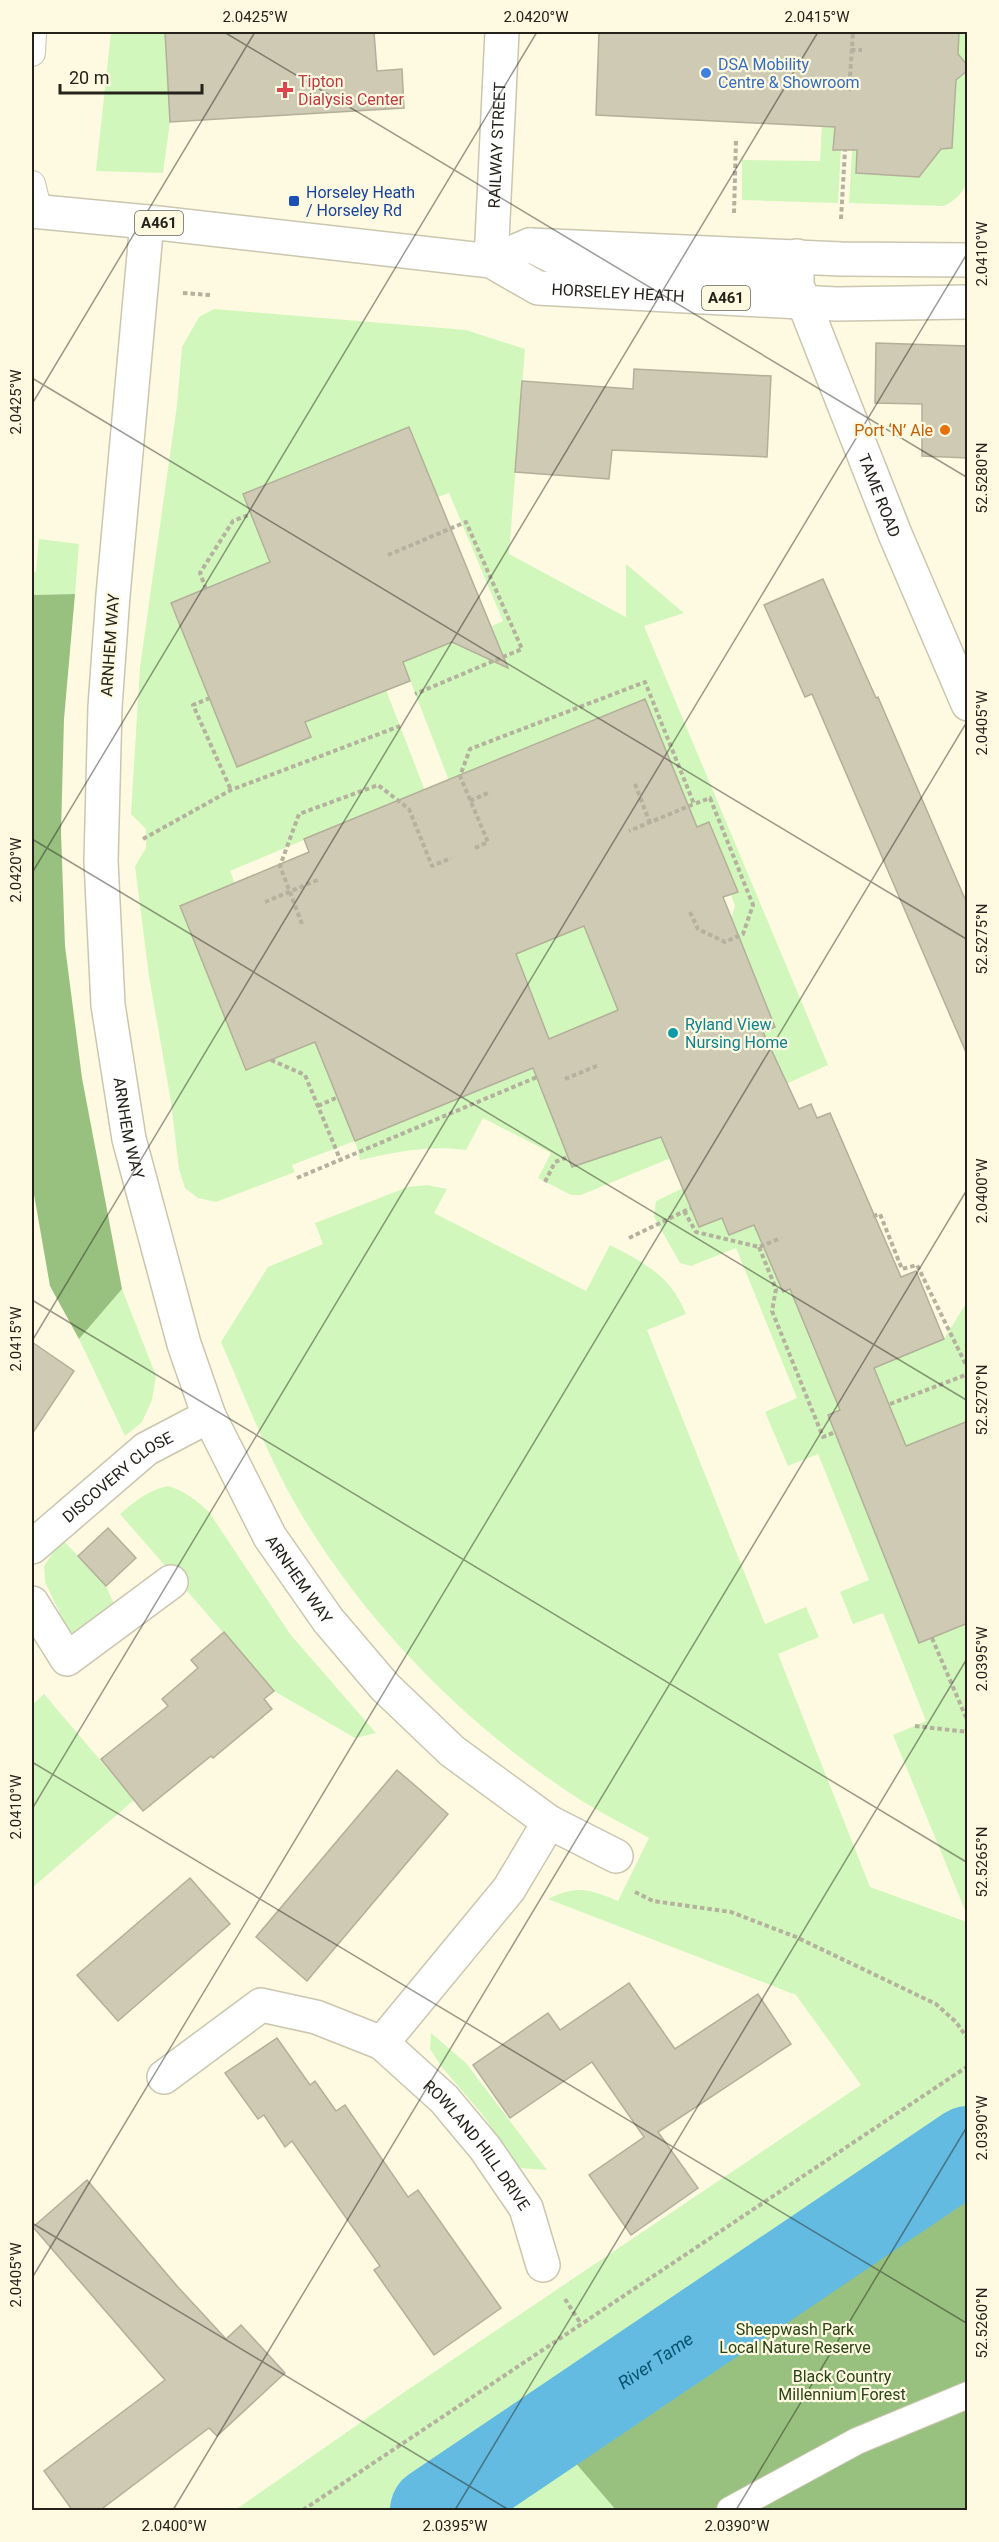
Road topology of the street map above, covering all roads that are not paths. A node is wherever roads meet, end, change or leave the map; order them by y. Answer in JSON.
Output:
{"nodes":[{"id":1,"x":33,"y":32,"type":"edge"},
{"id":2,"x":502,"y":32,"type":"edge"},
{"id":3,"x":32,"y":53,"type":"edge"},
{"id":4,"x":34,"y":203,"type":"edge"},
{"id":5,"x":147,"y":222,"type":"junction"},
{"id":6,"x":968,"y":260,"type":"edge"},
{"id":7,"x":491,"y":261,"type":"junction"},
{"id":8,"x":799,"y":281,"type":"junction"},
{"id":9,"x":968,"y":302,"type":"edge"},
{"id":10,"x":968,"y":704,"type":"edge"},
{"id":11,"x":209,"y":1416,"type":"junction"},
{"id":12,"x":32,"y":1547,"type":"edge"},
{"id":13,"x":171,"y":1582,"type":"dead end"},
{"id":14,"x":32,"y":1603,"type":"edge"},
{"id":15,"x":549,"y":1822,"type":"junction"},
{"id":16,"x":616,"y":1856,"type":"road end"},
{"id":17,"x":382,"y":2043,"type":"junction"},
{"id":18,"x":164,"y":2077,"type":"dead end"},
{"id":19,"x":543,"y":2265,"type":"dead end"},
{"id":20,"x":968,"y":2395,"type":"edge"},
{"id":21,"x":730,"y":2511,"type":"edge"}],
"edges":[{"from":1,"to":3,"type":"lane"},
{"from":2,"to":7,"type":"main road","name":"RAILWAY STREET"},
{"from":4,"to":5,"type":"main road","name":"HORSELEY HEATH","number":"A461"},
{"from":5,"to":7,"type":"main road","name":"HORSELEY HEATH","number":"A461"},
{"from":5,"to":11,"type":"main road","name":"ARNHEM WAY"},
{"from":6,"to":8,"type":"main road","name":"HORSELEY HEATH","number":"A461"},
{"from":7,"to":8,"type":"main road","name":"HORSELEY HEATH","number":"A461"},
{"from":7,"to":8,"type":"main road","name":"HORSELEY HEATH","number":"A461"},
{"from":8,"to":9,"type":"main road","name":"HORSELEY HEATH","number":"A461"},
{"from":8,"to":10,"type":"main road","name":"TAME ROAD"},
{"from":11,"to":12,"type":"main road","name":"DISCOVERY CLOSE"},
{"from":11,"to":15,"type":"main road","name":"ARNHEM WAY"},
{"from":13,"to":14,"type":"main road"},
{"from":15,"to":16,"type":"main road","name":"ARNHEM WAY"},
{"from":15,"to":17,"type":"main road"},
{"from":17,"to":18,"type":"main road","name":"ROWLAND HILL DRIVE"},
{"from":17,"to":19,"type":"main road","name":"ROWLAND HILL DRIVE"},
{"from":20,"to":21,"type":"lane"}]}
